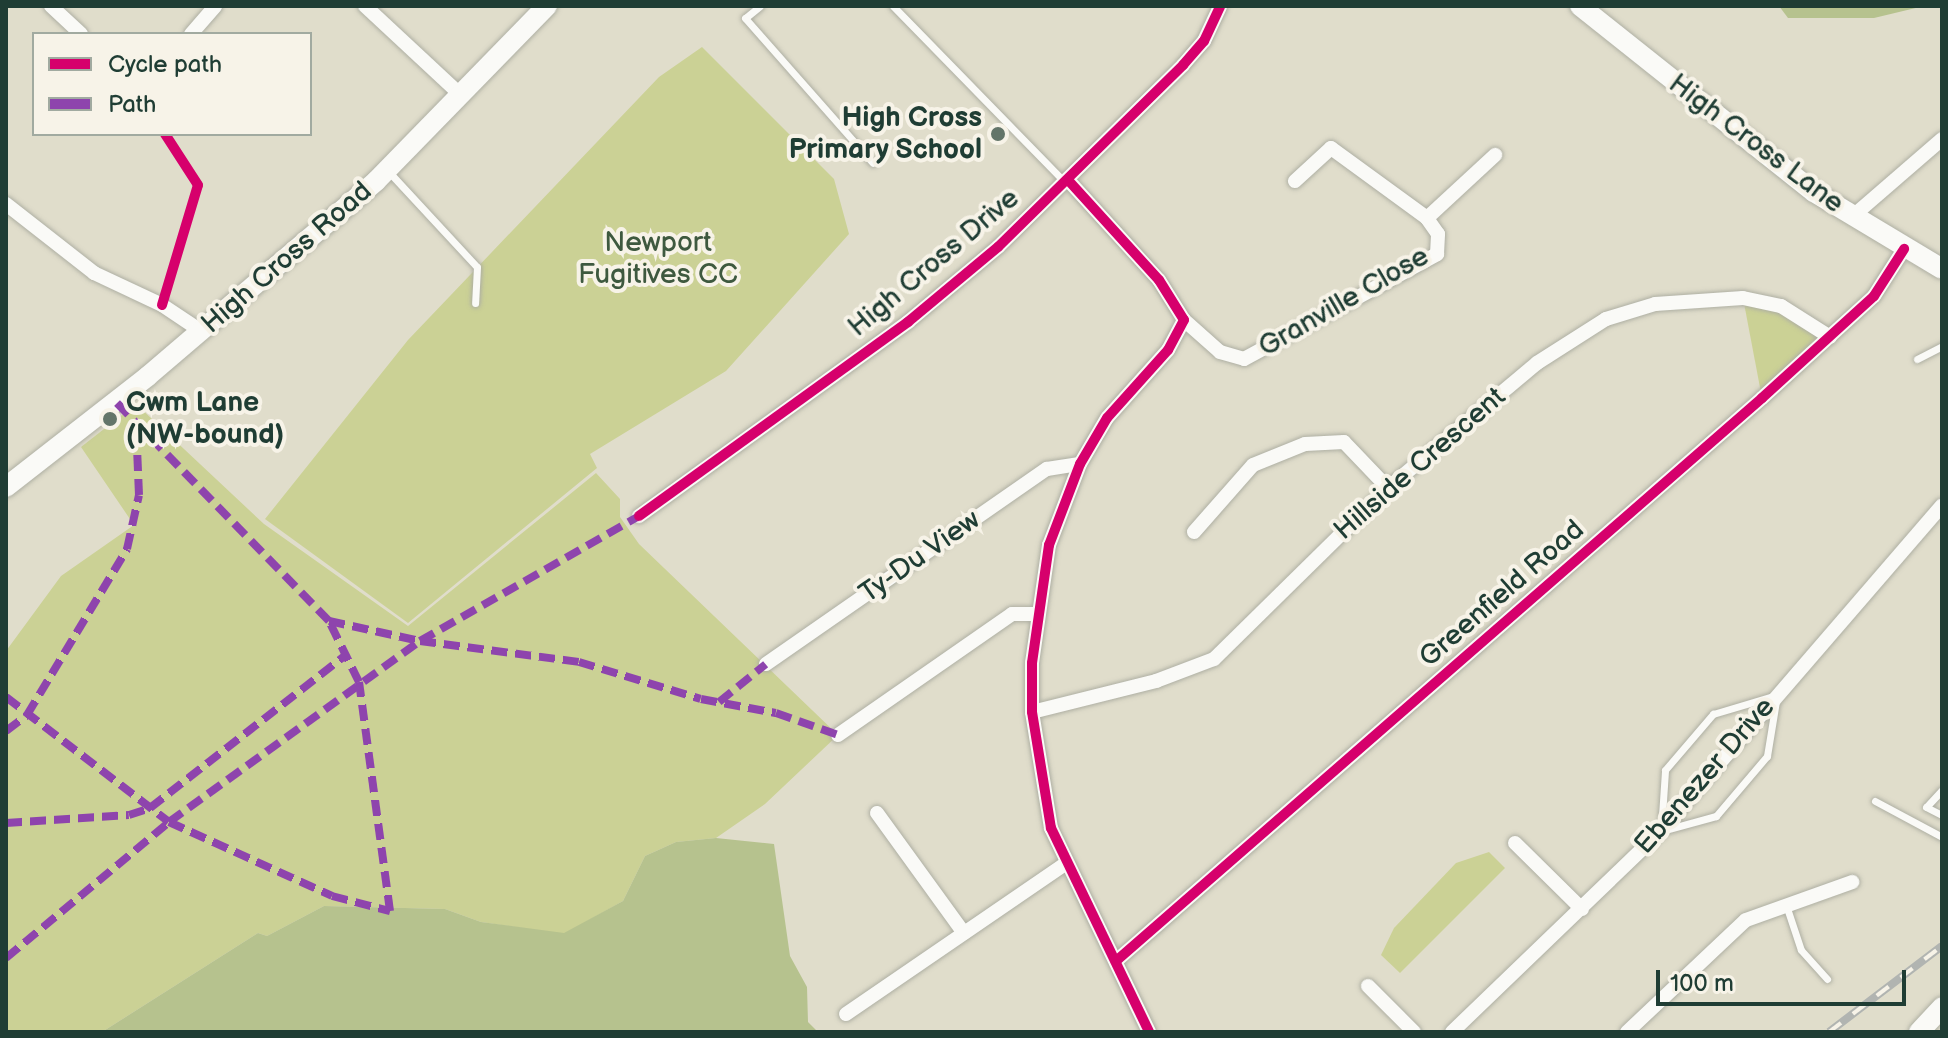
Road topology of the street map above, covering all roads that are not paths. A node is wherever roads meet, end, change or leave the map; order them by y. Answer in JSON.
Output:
{"nodes":[{"id":1,"x":51,"y":6,"type":"edge"},
{"id":2,"x":215,"y":6,"type":"edge"},
{"id":3,"x":365,"y":6,"type":"edge"},
{"id":4,"x":547,"y":6,"type":"edge"},
{"id":5,"x":760,"y":6,"type":"edge"},
{"id":6,"x":893,"y":6,"type":"edge"},
{"id":7,"x":1220,"y":6,"type":"edge"},
{"id":8,"x":1580,"y":6,"type":"edge"},
{"id":9,"x":79,"y":32,"type":"edge"},
{"id":10,"x":193,"y":32,"type":"edge"},
{"id":11,"x":462,"y":96,"type":"junction"},
{"id":12,"x":1942,"y":139,"type":"edge"},
{"id":13,"x":1495,"y":155,"type":"dead end"},
{"id":14,"x":873,"y":163,"type":"dead end"},
{"id":15,"x":387,"y":170,"type":"junction"},
{"id":16,"x":1067,"y":181,"type":"junction"},
{"id":17,"x":1295,"y":181,"type":"dead end"},
{"id":18,"x":6,"y":204,"type":"edge"},
{"id":19,"x":1852,"y":217,"type":"junction"},
{"id":20,"x":1427,"y":218,"type":"junction"},
{"id":21,"x":1904,"y":249,"type":"junction"},
{"id":22,"x":1942,"y":269,"type":"edge"},
{"id":23,"x":475,"y":303,"type":"dead end"},
{"id":24,"x":1184,"y":320,"type":"junction"},
{"id":25,"x":201,"y":331,"type":"junction"},
{"id":26,"x":1830,"y":337,"type":"junction"},
{"id":27,"x":1942,"y":346,"type":"edge"},
{"id":28,"x":1917,"y":359,"type":"dead end"},
{"id":29,"x":1080,"y":464,"type":"junction"},
{"id":30,"x":6,"y":487,"type":"edge"},
{"id":31,"x":1388,"y":488,"type":"junction"},
{"id":32,"x":1942,"y":505,"type":"edge"},
{"id":33,"x":639,"y":516,"type":"dead end"},
{"id":34,"x":1194,"y":532,"type":"dead end"},
{"id":35,"x":1035,"y":614,"type":"junction"},
{"id":36,"x":766,"y":664,"type":"dead end"},
{"id":37,"x":1777,"y":695,"type":"junction"},
{"id":38,"x":1032,"y":712,"type":"junction"},
{"id":39,"x":838,"y":735,"type":"dead end"},
{"id":40,"x":1942,"y":790,"type":"edge"},
{"id":41,"x":1875,"y":801,"type":"dead end"},
{"id":42,"x":877,"y":813,"type":"dead end"},
{"id":43,"x":1942,"y":815,"type":"edge"},
{"id":44,"x":1661,"y":831,"type":"junction"},
{"id":45,"x":1942,"y":837,"type":"edge"},
{"id":46,"x":1515,"y":843,"type":"dead end"},
{"id":47,"x":1065,"y":864,"type":"junction"},
{"id":48,"x":1852,"y":882,"type":"dead end"},
{"id":49,"x":1786,"y":905,"type":"junction"},
{"id":50,"x":1582,"y":909,"type":"junction"},
{"id":51,"x":964,"y":933,"type":"junction"},
{"id":52,"x":1116,"y":961,"type":"junction"},
{"id":53,"x":1827,"y":979,"type":"dead end"},
{"id":54,"x":1368,"y":986,"type":"dead end"},
{"id":55,"x":1942,"y":1007,"type":"edge"},
{"id":56,"x":846,"y":1014,"type":"dead end"},
{"id":57,"x":1149,"y":1032,"type":"edge"},
{"id":58,"x":1414,"y":1032,"type":"edge"},
{"id":59,"x":1452,"y":1032,"type":"edge"},
{"id":60,"x":1627,"y":1032,"type":"edge"},
{"id":61,"x":1919,"y":1032,"type":"edge"}],
"edges":[{"from":1,"to":9,"type":"street"},
{"from":2,"to":10,"type":"street"},
{"from":3,"to":11,"type":"street"},
{"from":4,"to":11,"type":"main road","name":"High Cross Road"},
{"from":5,"to":14,"type":"lane"},
{"from":6,"to":16,"type":"lane"},
{"from":7,"to":16,"type":"street","name":"High Cross Drive"},
{"from":8,"to":19,"type":"main road","name":"High Cross Lane"},
{"from":11,"to":15,"type":"main road","name":"High Cross Road"},
{"from":12,"to":19,"type":"street"},
{"from":13,"to":20,"type":"street","name":"Granville Close"},
{"from":15,"to":23,"type":"lane"},
{"from":15,"to":25,"type":"main road","name":"High Cross Road"},
{"from":16,"to":24,"type":"street"},
{"from":16,"to":33,"type":"street","name":"High Cross Drive"},
{"from":17,"to":20,"type":"street","name":"Granville Close"},
{"from":18,"to":25,"type":"street"},
{"from":19,"to":21,"type":"main road","name":"High Cross Lane"},
{"from":20,"to":24,"type":"street","name":"Granville Close"},
{"from":21,"to":22,"type":"main road","name":"High Cross Lane"},
{"from":21,"to":26,"type":"street","name":"Greenfield Road"},
{"from":24,"to":29,"type":"street"},
{"from":25,"to":30,"type":"main road","name":"High Cross Road"},
{"from":26,"to":31,"type":"street","name":"Hillside Crescent"},
{"from":26,"to":52,"type":"street","name":"Greenfield Road"},
{"from":27,"to":28,"type":"lane"},
{"from":29,"to":35,"type":"street"},
{"from":29,"to":36,"type":"street","name":"Ty-Du View"},
{"from":31,"to":34,"type":"street"},
{"from":31,"to":38,"type":"street","name":"Hillside Crescent"},
{"from":32,"to":37,"type":"street","name":"Ebenezer Drive"},
{"from":35,"to":38,"type":"street"},
{"from":35,"to":39,"type":"street"},
{"from":37,"to":44,"type":"street","name":"Ebenezer Drive"},
{"from":37,"to":44,"type":"lane"},
{"from":37,"to":44,"type":"lane"},
{"from":38,"to":47,"type":"street"},
{"from":40,"to":43,"type":"lane"},
{"from":41,"to":45,"type":"lane"},
{"from":42,"to":51,"type":"street"},
{"from":44,"to":50,"type":"street","name":"Ebenezer Drive"},
{"from":46,"to":50,"type":"street"},
{"from":47,"to":51,"type":"street"},
{"from":47,"to":52,"type":"street"},
{"from":48,"to":49,"type":"street"},
{"from":49,"to":53,"type":"lane"},
{"from":49,"to":60,"type":"street"},
{"from":50,"to":59,"type":"street","name":"Ebenezer Drive"},
{"from":51,"to":56,"type":"street"},
{"from":52,"to":57,"type":"street"},
{"from":54,"to":58,"type":"street"},
{"from":55,"to":61,"type":"main road"}]}
